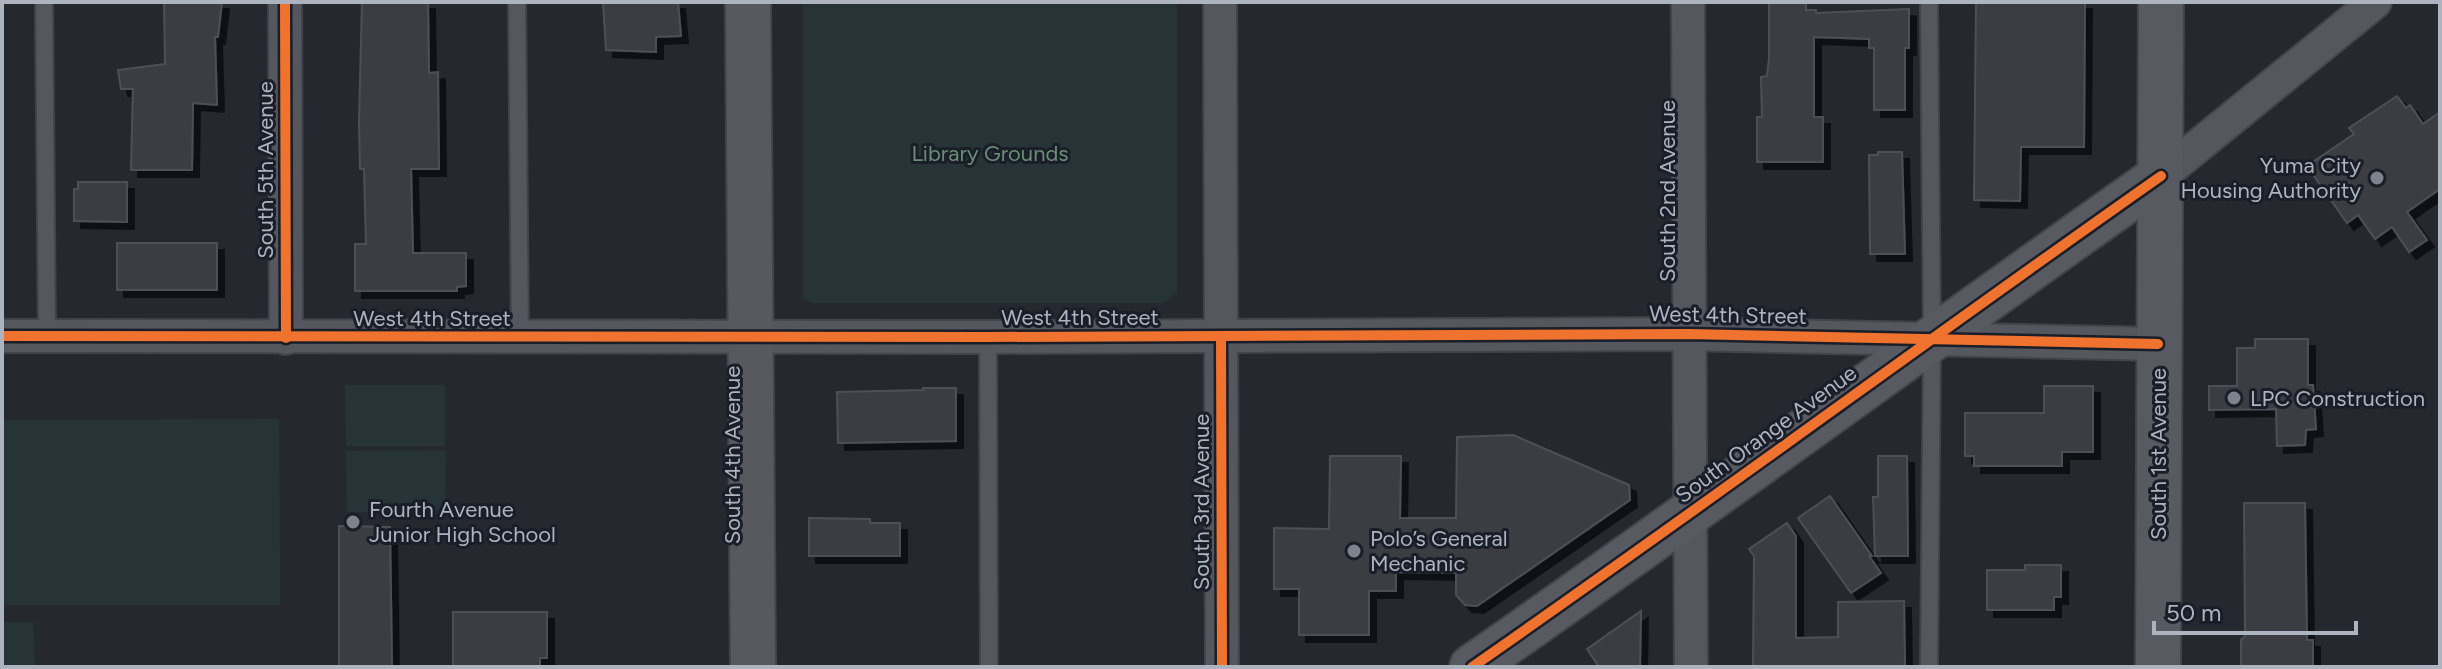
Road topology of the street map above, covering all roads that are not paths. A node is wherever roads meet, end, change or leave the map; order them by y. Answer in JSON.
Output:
{"nodes":[{"id":1,"x":44,"y":2,"type":"edge"},
{"id":2,"x":285,"y":2,"type":"edge"},
{"id":3,"x":517,"y":2,"type":"edge"},
{"id":4,"x":748,"y":2,"type":"edge"},
{"id":5,"x":1220,"y":2,"type":"edge"},
{"id":6,"x":1688,"y":2,"type":"edge"},
{"id":7,"x":1929,"y":2,"type":"edge"},
{"id":8,"x":2161,"y":2,"type":"edge"},
{"id":9,"x":2375,"y":2,"type":"edge"},
{"id":10,"x":2161,"y":176,"type":"junction"},
{"id":11,"x":1688,"y":334,"type":"junction"},
{"id":12,"x":2,"y":336,"type":"edge"},
{"id":13,"x":47,"y":337,"type":"junction"},
{"id":14,"x":752,"y":337,"type":"junction"},
{"id":15,"x":988,"y":337,"type":"junction"},
{"id":16,"x":1221,"y":337,"type":"junction"},
{"id":17,"x":286,"y":338,"type":"junction"},
{"id":18,"x":520,"y":338,"type":"junction"},
{"id":19,"x":1932,"y":339,"type":"junction"},
{"id":20,"x":2158,"y":344,"type":"junction"},
{"id":21,"x":1691,"y":514,"type":"junction"},
{"id":22,"x":753,"y":667,"type":"edge"},
{"id":23,"x":989,"y":667,"type":"edge"},
{"id":24,"x":1222,"y":667,"type":"edge"},
{"id":25,"x":1472,"y":667,"type":"edge"},
{"id":26,"x":1691,"y":667,"type":"edge"},
{"id":27,"x":1929,"y":667,"type":"edge"},
{"id":28,"x":2158,"y":667,"type":"edge"}],
"edges":[{"from":1,"to":13,"type":"lane"},
{"from":2,"to":17,"type":"street","name":"South 5th Avenue"},
{"from":3,"to":18,"type":"lane"},
{"from":4,"to":14,"type":"main road","name":"South 4th Avenue"},
{"from":5,"to":16,"type":"street","name":"South 3rd Avenue"},
{"from":6,"to":11,"type":"street","name":"South 2nd Avenue"},
{"from":7,"to":19,"type":"lane"},
{"from":8,"to":10,"type":"street","name":"South 1st Avenue"},
{"from":9,"to":10,"type":"street","name":"South Orange Avenue"},
{"from":10,"to":19,"type":"street","name":"South Orange Avenue"},
{"from":10,"to":20,"type":"street","name":"South 1st Avenue"},
{"from":11,"to":16,"type":"street","name":"West 4th Street"},
{"from":11,"to":19,"type":"street","name":"West 4th Street"},
{"from":11,"to":21,"type":"street","name":"South 2nd Avenue"},
{"from":12,"to":13,"type":"street","name":"West 4th Street"},
{"from":13,"to":17,"type":"street","name":"West 4th Street"},
{"from":14,"to":15,"type":"street","name":"West 4th Street"},
{"from":14,"to":18,"type":"street","name":"West 4th Street"},
{"from":14,"to":22,"type":"main road","name":"South 4th Avenue"},
{"from":15,"to":16,"type":"street","name":"West 4th Street"},
{"from":15,"to":23,"type":"lane"},
{"from":16,"to":24,"type":"street","name":"South 3rd Avenue"},
{"from":17,"to":18,"type":"street","name":"West 4th Street"},
{"from":19,"to":20,"type":"street","name":"West 4th Street"},
{"from":19,"to":21,"type":"street","name":"South Orange Avenue"},
{"from":19,"to":27,"type":"lane"},
{"from":20,"to":28,"type":"street","name":"South 1st Avenue"},
{"from":21,"to":25,"type":"street","name":"South Orange Avenue"},
{"from":21,"to":26,"type":"street","name":"South 2nd Avenue"}]}
